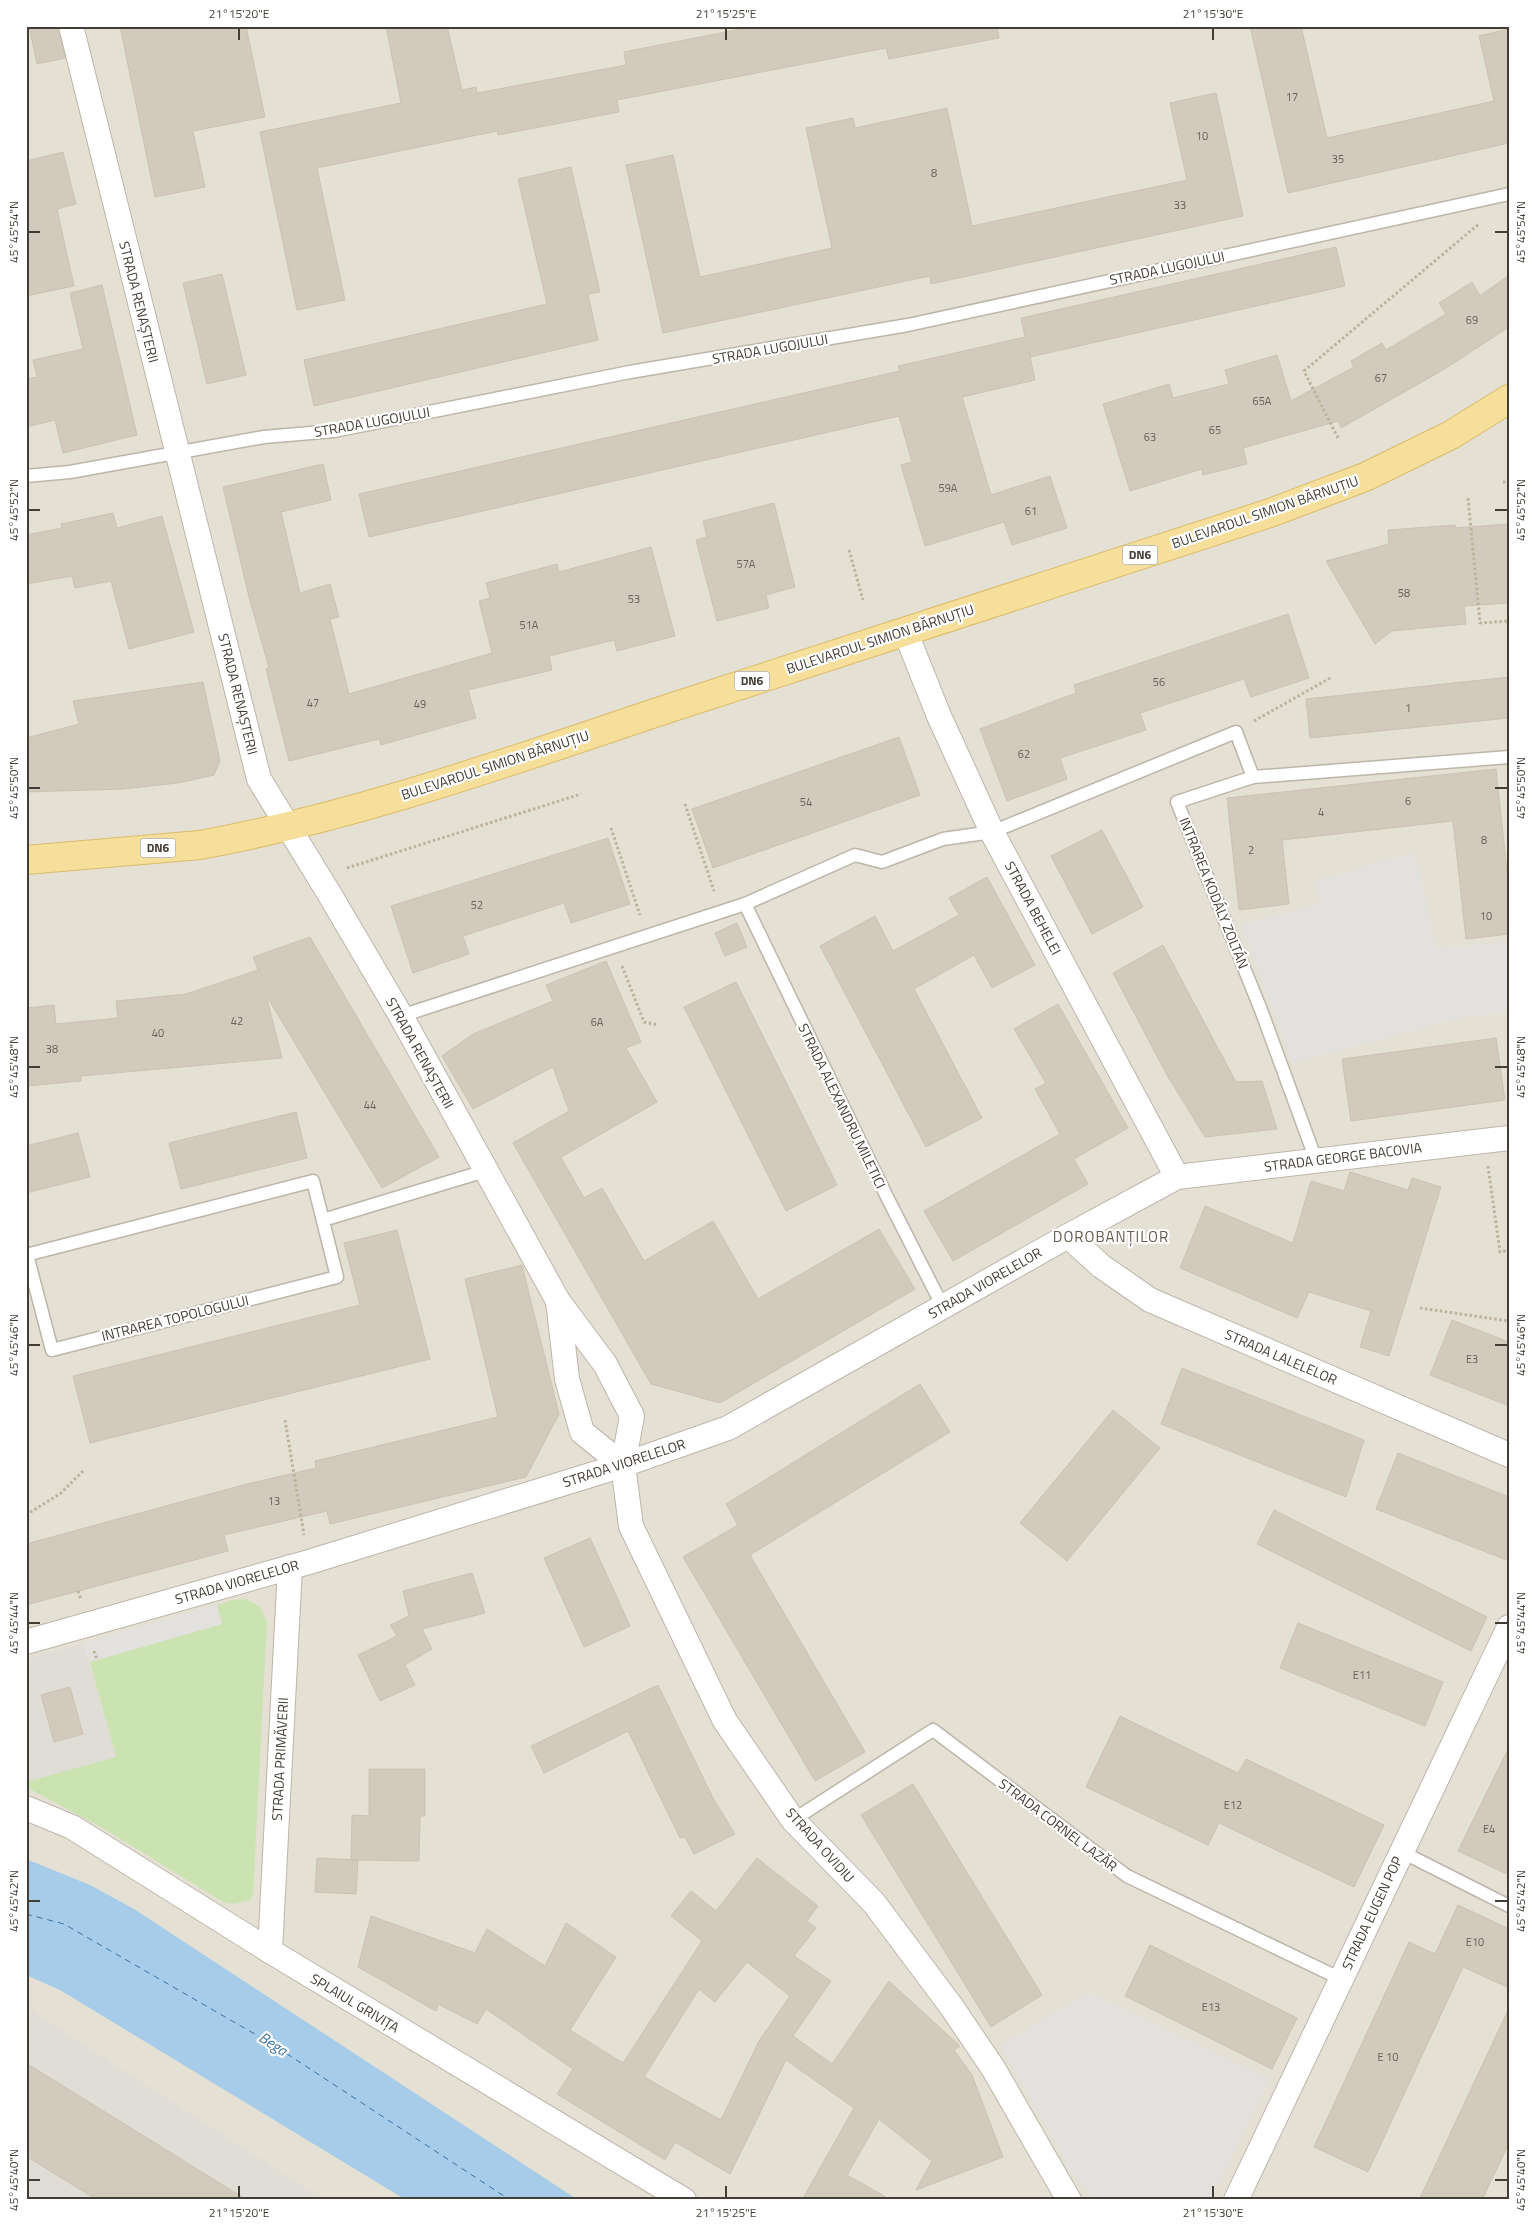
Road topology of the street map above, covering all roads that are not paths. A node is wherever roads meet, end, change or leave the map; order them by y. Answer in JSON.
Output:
{"nodes":[{"id":1,"x":70,"y":26,"type":"edge"},
{"id":2,"x":1509,"y":194,"type":"edge"},
{"id":3,"x":1509,"y":399,"type":"edge"},
{"id":4,"x":176,"y":452,"type":"junction"},
{"id":5,"x":26,"y":476,"type":"edge"},
{"id":6,"x":905,"y":631,"type":"junction"},
{"id":7,"x":1509,"y":757,"type":"edge"},
{"id":8,"x":1252,"y":777,"type":"junction"},
{"id":9,"x":288,"y":827,"type":"junction"},
{"id":10,"x":992,"y":832,"type":"junction"},
{"id":11,"x":26,"y":860,"type":"edge"},
{"id":12,"x":745,"y":904,"type":"junction"},
{"id":13,"x":400,"y":1016,"type":"junction"},
{"id":14,"x":1509,"y":1138,"type":"edge"},
{"id":15,"x":1316,"y":1160,"type":"junction"},
{"id":16,"x":485,"y":1172,"type":"junction"},
{"id":17,"x":1178,"y":1178,"type":"junction"},
{"id":18,"x":323,"y":1220,"type":"junction"},
{"id":19,"x":1068,"y":1236,"type":"junction"},
{"id":20,"x":27,"y":1255,"type":"edge"},
{"id":21,"x":558,"y":1301,"type":"junction"},
{"id":22,"x":943,"y":1307,"type":"junction"},
{"id":23,"x":1509,"y":1455,"type":"edge"},
{"id":24,"x":623,"y":1465,"type":"junction"},
{"id":25,"x":299,"y":1564,"type":"junction"},
{"id":26,"x":1509,"y":1627,"type":"edge"},
{"id":27,"x":26,"y":1642,"type":"edge"},
{"id":28,"x":26,"y":1808,"type":"edge"},
{"id":29,"x":793,"y":1820,"type":"junction"},
{"id":30,"x":1402,"y":1852,"type":"junction"},
{"id":31,"x":1509,"y":1906,"type":"edge"},
{"id":32,"x":270,"y":1951,"type":"junction"},
{"id":33,"x":1341,"y":1980,"type":"junction"},
{"id":34,"x":684,"y":2200,"type":"edge"},
{"id":35,"x":1069,"y":2200,"type":"edge"},
{"id":36,"x":1236,"y":2200,"type":"edge"}],
"edges":[{"from":1,"to":4,"type":"street","name":"STRADA RENAȘTERII"},
{"from":2,"to":4,"type":"lane","name":"STRADA LUGOJULUI"},
{"from":3,"to":6,"type":"main road","name":"BULEVARDUL SIMION BĂRNUȚIU","number":"DN6"},
{"from":4,"to":5,"type":"lane","name":"STRADA LUGOJULUI"},
{"from":4,"to":9,"type":"street","name":"STRADA RENAȘTERII"},
{"from":6,"to":9,"type":"main road","name":"BULEVARDUL SIMION BĂRNUȚIU","number":"DN6"},
{"from":6,"to":10,"type":"street","name":"STRADA BEHELEI"},
{"from":7,"to":8,"type":"lane","name":"INTRAREA KODÁLY ZOLTÁN"},
{"from":8,"to":10,"type":"lane"},
{"from":8,"to":15,"type":"lane","name":"INTRAREA KODÁLY ZOLTÁN"},
{"from":9,"to":11,"type":"main road","name":"BULEVARDUL SIMION BĂRNUȚIU","number":"DN6"},
{"from":9,"to":13,"type":"street","name":"STRADA RENAȘTERII"},
{"from":10,"to":12,"type":"lane"},
{"from":10,"to":17,"type":"street","name":"STRADA BEHELEI"},
{"from":12,"to":13,"type":"lane"},
{"from":12,"to":22,"type":"lane","name":"STRADA ALEXANDRU MILETICI"},
{"from":13,"to":16,"type":"street","name":"STRADA RENAȘTERII"},
{"from":14,"to":15,"type":"street","name":"STRADA GEORGE BACOVIA"},
{"from":15,"to":17,"type":"street","name":"STRADA GEORGE BACOVIA"},
{"from":16,"to":18,"type":"lane"},
{"from":16,"to":21,"type":"street","name":"STRADA RENAȘTERII"},
{"from":17,"to":19,"type":"street","name":"STRADA VIORELELOR"},
{"from":18,"to":20,"type":"lane","name":"INTRAREA TOPOLOGULUI"},
{"from":18,"to":20,"type":"lane","name":"INTRAREA TOPOLOGULUI"},
{"from":19,"to":22,"type":"street","name":"STRADA VIORELELOR"},
{"from":19,"to":23,"type":"street","name":"STRADA LALELELOR"},
{"from":21,"to":24,"type":"street","name":"STRADA RENAȘTERII"},
{"from":21,"to":24,"type":"street","name":"STRADA RENAȘTERII"},
{"from":22,"to":24,"type":"street","name":"STRADA VIORELELOR"},
{"from":24,"to":25,"type":"street","name":"STRADA VIORELELOR"},
{"from":24,"to":29,"type":"street","name":"STRADA OVIDIU"},
{"from":25,"to":27,"type":"street","name":"STRADA VIORELELOR"},
{"from":25,"to":32,"type":"street","name":"STRADA PRIMĂVERII"},
{"from":26,"to":30,"type":"street","name":"STRADA EUGEN POP"},
{"from":28,"to":32,"type":"street","name":"SPLAIUL GRIVIȚA"},
{"from":29,"to":33,"type":"lane","name":"STRADA CORNEL LAZĂR"},
{"from":29,"to":35,"type":"street","name":"STRADA OVIDIU"},
{"from":30,"to":31,"type":"lane"},
{"from":30,"to":33,"type":"street","name":"STRADA EUGEN POP"},
{"from":32,"to":34,"type":"street","name":"SPLAIUL GRIVIȚA"},
{"from":33,"to":36,"type":"street","name":"STRADA EUGEN POP"}]}
